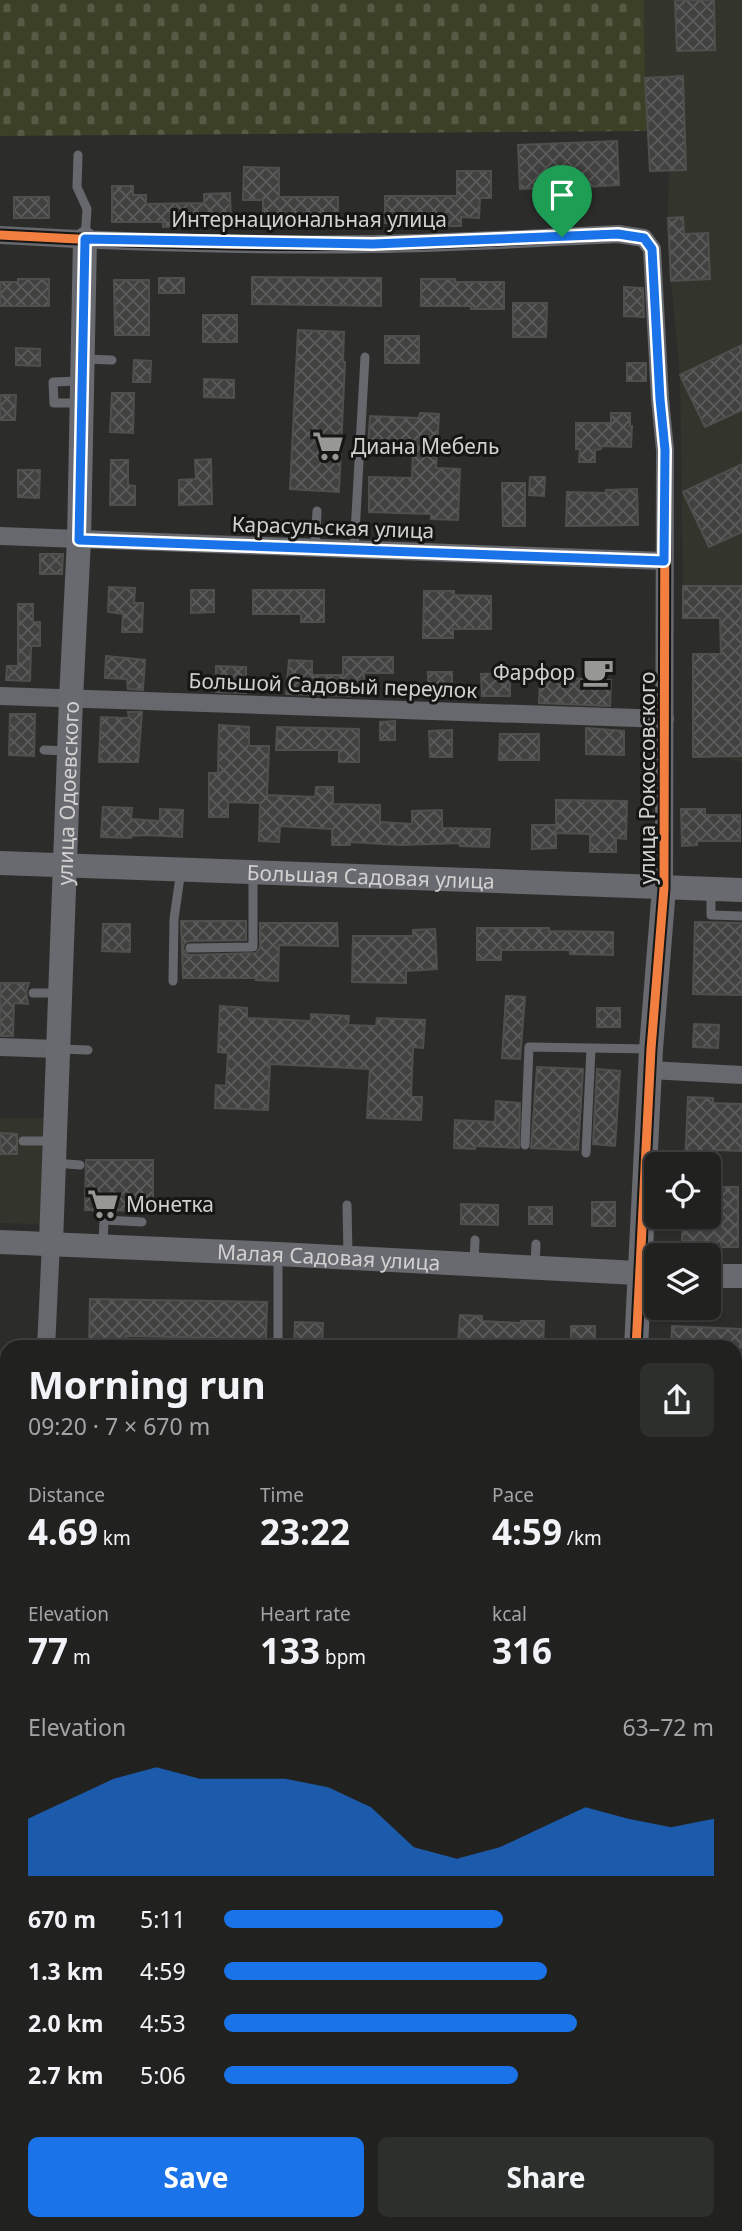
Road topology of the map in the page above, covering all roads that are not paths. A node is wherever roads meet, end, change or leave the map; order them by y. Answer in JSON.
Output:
{"nodes":[{"id":1,"x":78,"y":155,"type":"dead end"},
{"id":2,"x":618,"y":234,"type":"joint"},
{"id":3,"x":0,"y":235,"type":"edge"},
{"id":4,"x":85,"y":239,"type":"junction"},
{"id":5,"x":365,"y":357,"type":"dead end"},
{"id":6,"x":112,"y":360,"type":"dead end"},
{"id":7,"x":82,"y":381,"type":"junction"},
{"id":8,"x":317,"y":511,"type":"dead end"},
{"id":9,"x":0,"y":536,"type":"edge"},
{"id":10,"x":79,"y":540,"type":"junction"},
{"id":11,"x":315,"y":549,"type":"junction"},
{"id":12,"x":354,"y":550,"type":"junction"},
{"id":13,"x":664,"y":561,"type":"junction"},
{"id":14,"x":0,"y":696,"type":"edge"},
{"id":15,"x":71,"y":699,"type":"junction"},
{"id":16,"x":665,"y":719,"type":"junction"},
{"id":17,"x":0,"y":863,"type":"edge"},
{"id":18,"x":64,"y":865,"type":"junction"},
{"id":19,"x":181,"y":868,"type":"junction"},
{"id":20,"x":253,"y":871,"type":"junction"},
{"id":21,"x":664,"y":888,"type":"junction"},
{"id":22,"x":711,"y":889,"type":"junction"},
{"id":23,"x":742,"y":890,"type":"edge"},
{"id":24,"x":742,"y":916,"type":"edge"},
{"id":25,"x":190,"y":948,"type":"dead end"},
{"id":26,"x":173,"y":981,"type":"dead end"},
{"id":27,"x":33,"y":993,"type":"dead end"},
{"id":28,"x":63,"y":1002,"type":"junction"},
{"id":29,"x":61,"y":1043,"type":"junction"},
{"id":30,"x":0,"y":1047,"type":"edge"},
{"id":31,"x":591,"y":1049,"type":"junction"},
{"id":32,"x":88,"y":1050,"type":"dead end"},
{"id":33,"x":650,"y":1059,"type":"junction"},
{"id":34,"x":742,"y":1075,"type":"edge"},
{"id":35,"x":23,"y":1141,"type":"dead end"},
{"id":36,"x":525,"y":1145,"type":"dead end"},
{"id":37,"x":53,"y":1152,"type":"junction"},
{"id":38,"x":586,"y":1153,"type":"dead end"},
{"id":39,"x":80,"y":1165,"type":"dead end"},
{"id":40,"x":347,"y":1205,"type":"dead end"},
{"id":41,"x":142,"y":1222,"type":"dead end"},
{"id":42,"x":0,"y":1242,"type":"edge"},
{"id":43,"x":51,"y":1243,"type":"junction"},
{"id":44,"x":648,"y":1243,"type":"edge"},
{"id":45,"x":103,"y":1247,"type":"junction"},
{"id":46,"x":278,"y":1254,"type":"junction"},
{"id":47,"x":348,"y":1257,"type":"junction"},
{"id":48,"x":644,"y":1273,"type":"edge"},
{"id":49,"x":721,"y":1276,"type":"edge"},
{"id":50,"x":742,"y":1276,"type":"edge"},
{"id":51,"x":644,"y":1299,"type":"edge"},
{"id":52,"x":46,"y":1340,"type":"edge"},
{"id":53,"x":278,"y":1340,"type":"edge"},
{"id":54,"x":637,"y":1340,"type":"edge"}],
"edges":[{"from":1,"to":4,"type":"lane"},
{"from":2,"to":4,"type":"street","name":"Интернациональная улица"},
{"from":2,"to":13,"type":"street","name":"улица Рокоссовского"},
{"from":3,"to":4,"type":"street","name":"Интернациональная улица"},
{"from":4,"to":7,"type":"street","name":"улица Одоевского"},
{"from":5,"to":12,"type":"lane"},
{"from":6,"to":7,"type":"lane"},
{"from":7,"to":10,"type":"street","name":"улица Одоевского"},
{"from":8,"to":11,"type":"lane"},
{"from":9,"to":10,"type":"street","name":"Карасульская улица"},
{"from":10,"to":11,"type":"street","name":"Карасульская улица"},
{"from":10,"to":15,"type":"street","name":"улица Одоевского"},
{"from":11,"to":12,"type":"street","name":"Карасульская улица"},
{"from":12,"to":13,"type":"street","name":"Карасульская улица"},
{"from":13,"to":16,"type":"street","name":"улица Рокоссовского"},
{"from":14,"to":15,"type":"street","name":"Большой Садовый переулок"},
{"from":15,"to":16,"type":"street","name":"Большой Садовый переулок"},
{"from":15,"to":18,"type":"street","name":"улица Одоевского"},
{"from":16,"to":21,"type":"street","name":"улица Рокоссовского"},
{"from":17,"to":18,"type":"street","name":"Большая Садовая улица"},
{"from":18,"to":19,"type":"street","name":"Большая Садовая улица"},
{"from":18,"to":28,"type":"street","name":"улица Одоевского"},
{"from":19,"to":20,"type":"street","name":"Большая Садовая улица"},
{"from":19,"to":26,"type":"lane"},
{"from":20,"to":21,"type":"street","name":"Большая Садовая улица"},
{"from":20,"to":25,"type":"lane"},
{"from":21,"to":22,"type":"street","name":"Большая Садовая улица"},
{"from":21,"to":33,"type":"street","name":"улица Рокоссовского"},
{"from":22,"to":23,"type":"street","name":"Большая Садовая улица"},
{"from":22,"to":24,"type":"lane"},
{"from":27,"to":28,"type":"lane"},
{"from":28,"to":29,"type":"street","name":"улица Одоевского"},
{"from":29,"to":30,"type":"street"},
{"from":29,"to":32,"type":"lane"},
{"from":29,"to":37,"type":"street","name":"улица Одоевского"},
{"from":31,"to":33,"type":"lane"},
{"from":31,"to":36,"type":"lane"},
{"from":31,"to":38,"type":"lane"},
{"from":33,"to":34,"type":"street"},
{"from":33,"to":44,"type":"street","name":"улица Рокоссовского"},
{"from":35,"to":37,"type":"lane"},
{"from":37,"to":39,"type":"lane"},
{"from":37,"to":43,"type":"street","name":"улица Одоевского"},
{"from":40,"to":47,"type":"lane"},
{"from":41,"to":45,"type":"lane"},
{"from":42,"to":43,"type":"street","name":"Малая Садовая улица"},
{"from":43,"to":45,"type":"street","name":"Малая Садовая улица"},
{"from":43,"to":52,"type":"street","name":"улица Одоевского"},
{"from":45,"to":46,"type":"street","name":"Малая Садовая улица"},
{"from":46,"to":47,"type":"street","name":"Малая Садовая улица"},
{"from":46,"to":53,"type":"lane"},
{"from":47,"to":48,"type":"street","name":"Малая Садовая улица"},
{"from":49,"to":50,"type":"street"},
{"from":51,"to":54,"type":"street","name":"улица Рокоссовского"}]}
